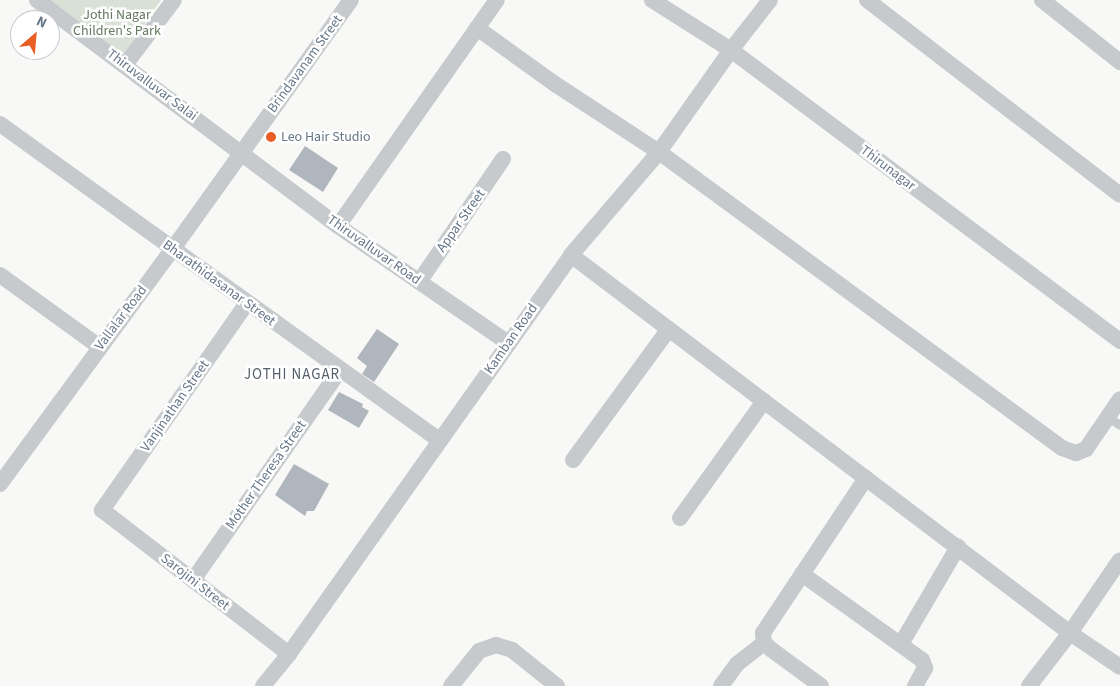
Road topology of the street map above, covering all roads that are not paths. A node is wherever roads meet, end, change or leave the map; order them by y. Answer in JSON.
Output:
{"nodes":[{"id":1,"x":37,"y":0,"type":"edge"},
{"id":2,"x":174,"y":0,"type":"edge"},
{"id":3,"x":351,"y":0,"type":"edge"},
{"id":4,"x":498,"y":0,"type":"edge"},
{"id":5,"x":652,"y":0,"type":"edge"},
{"id":6,"x":770,"y":0,"type":"edge"},
{"id":7,"x":867,"y":0,"type":"edge"},
{"id":8,"x":1042,"y":0,"type":"edge"},
{"id":9,"x":476,"y":28,"type":"junction"},
{"id":10,"x":730,"y":50,"type":"junction"},
{"id":11,"x":1120,"y":62,"type":"edge"},
{"id":12,"x":125,"y":65,"type":"junction"},
{"id":13,"x":0,"y":124,"type":"edge"},
{"id":14,"x":242,"y":152,"type":"junction"},
{"id":15,"x":659,"y":152,"type":"junction"},
{"id":16,"x":503,"y":160,"type":"dead end"},
{"id":17,"x":1120,"y":195,"type":"edge"},
{"id":18,"x":338,"y":226,"type":"junction"},
{"id":19,"x":172,"y":250,"type":"junction"},
{"id":20,"x":571,"y":254,"type":"junction"},
{"id":21,"x":0,"y":274,"type":"edge"},
{"id":22,"x":419,"y":282,"type":"junction"},
{"id":23,"x":247,"y":303,"type":"junction"},
{"id":24,"x":669,"y":328,"type":"junction"},
{"id":25,"x":1120,"y":341,"type":"edge"},
{"id":26,"x":508,"y":343,"type":"junction"},
{"id":27,"x":100,"y":347,"type":"junction"},
{"id":28,"x":340,"y":370,"type":"junction"},
{"id":29,"x":1120,"y":399,"type":"edge"},
{"id":30,"x":764,"y":401,"type":"junction"},
{"id":31,"x":1114,"y":421,"type":"edge"},
{"id":32,"x":439,"y":440,"type":"junction"},
{"id":33,"x":572,"y":460,"type":"dead end"},
{"id":34,"x":866,"y":478,"type":"junction"},
{"id":35,"x":0,"y":484,"type":"edge"},
{"id":36,"x":102,"y":510,"type":"joint"},
{"id":37,"x":680,"y":518,"type":"dead end"},
{"id":38,"x":958,"y":547,"type":"junction"},
{"id":39,"x":1120,"y":560,"type":"edge"},
{"id":40,"x":802,"y":574,"type":"junction"},
{"id":41,"x":193,"y":580,"type":"junction"},
{"id":42,"x":1070,"y":633,"type":"junction"},
{"id":43,"x":764,"y":643,"type":"junction"},
{"id":44,"x":901,"y":644,"type":"junction"},
{"id":45,"x":289,"y":654,"type":"junction"},
{"id":46,"x":1120,"y":667,"type":"edge"},
{"id":47,"x":263,"y":686,"type":"edge"},
{"id":48,"x":451,"y":686,"type":"edge"},
{"id":49,"x":557,"y":686,"type":"edge"},
{"id":50,"x":721,"y":686,"type":"edge"},
{"id":51,"x":821,"y":686,"type":"edge"},
{"id":52,"x":915,"y":686,"type":"edge"},
{"id":53,"x":1029,"y":686,"type":"edge"}],
"edges":[{"from":1,"to":12,"type":"street","name":"Thiruvalluvar Salai"},
{"from":2,"to":12,"type":"street"},
{"from":3,"to":14,"type":"street","name":"Brindavanam Street"},
{"from":4,"to":9,"type":"street"},
{"from":5,"to":10,"type":"street","name":"Thirunagar"},
{"from":6,"to":10,"type":"street","name":"Kamban Road"},
{"from":7,"to":17,"type":"street"},
{"from":8,"to":11,"type":"street"},
{"from":9,"to":15,"type":"street"},
{"from":9,"to":18,"type":"street"},
{"from":10,"to":15,"type":"street","name":"Kamban Road"},
{"from":10,"to":25,"type":"street","name":"Thirunagar"},
{"from":12,"to":14,"type":"street","name":"Thiruvalluvar Salai"},
{"from":13,"to":19,"type":"street","name":"Bharathidasanar Street"},
{"from":14,"to":18,"type":"street","name":"Thiruvalluvar Road"},
{"from":14,"to":19,"type":"street","name":"Vallalar Road"},
{"from":15,"to":20,"type":"street","name":"Kamban Road"},
{"from":15,"to":31,"type":"street"},
{"from":16,"to":22,"type":"street","name":"Appar Street"},
{"from":18,"to":22,"type":"street","name":"Thiruvalluvar Road"},
{"from":19,"to":23,"type":"street","name":"Bharathidasanar Street"},
{"from":19,"to":27,"type":"street","name":"Vallalar Road"},
{"from":20,"to":24,"type":"street"},
{"from":20,"to":26,"type":"street","name":"Kamban Road"},
{"from":21,"to":27,"type":"street"},
{"from":22,"to":26,"type":"street","name":"Thiruvalluvar Road"},
{"from":23,"to":28,"type":"street","name":"Bharathidasanar Street"},
{"from":23,"to":36,"type":"street","name":"Vanjinathan Street"},
{"from":24,"to":30,"type":"street"},
{"from":24,"to":33,"type":"street"},
{"from":26,"to":32,"type":"street","name":"Kamban Road"},
{"from":27,"to":35,"type":"street","name":"Vallalar Road"},
{"from":28,"to":32,"type":"street","name":"Bharathidasanar Street"},
{"from":28,"to":41,"type":"street","name":"Mother Theresa Street"},
{"from":29,"to":31,"type":"street"},
{"from":30,"to":34,"type":"street"},
{"from":30,"to":37,"type":"street"},
{"from":32,"to":45,"type":"street","name":"Kamban Road"},
{"from":34,"to":38,"type":"street"},
{"from":34,"to":40,"type":"street"},
{"from":36,"to":41,"type":"street","name":"Sarojini Street"},
{"from":38,"to":42,"type":"street"},
{"from":38,"to":44,"type":"street"},
{"from":39,"to":42,"type":"street"},
{"from":40,"to":43,"type":"street"},
{"from":40,"to":44,"type":"street"},
{"from":41,"to":45,"type":"street","name":"Sarojini Street"},
{"from":42,"to":46,"type":"street"},
{"from":42,"to":53,"type":"street"},
{"from":43,"to":50,"type":"street"},
{"from":43,"to":51,"type":"street"},
{"from":44,"to":52,"type":"street"},
{"from":45,"to":47,"type":"street","name":"Kamban Road"},
{"from":48,"to":49,"type":"street"}]}
